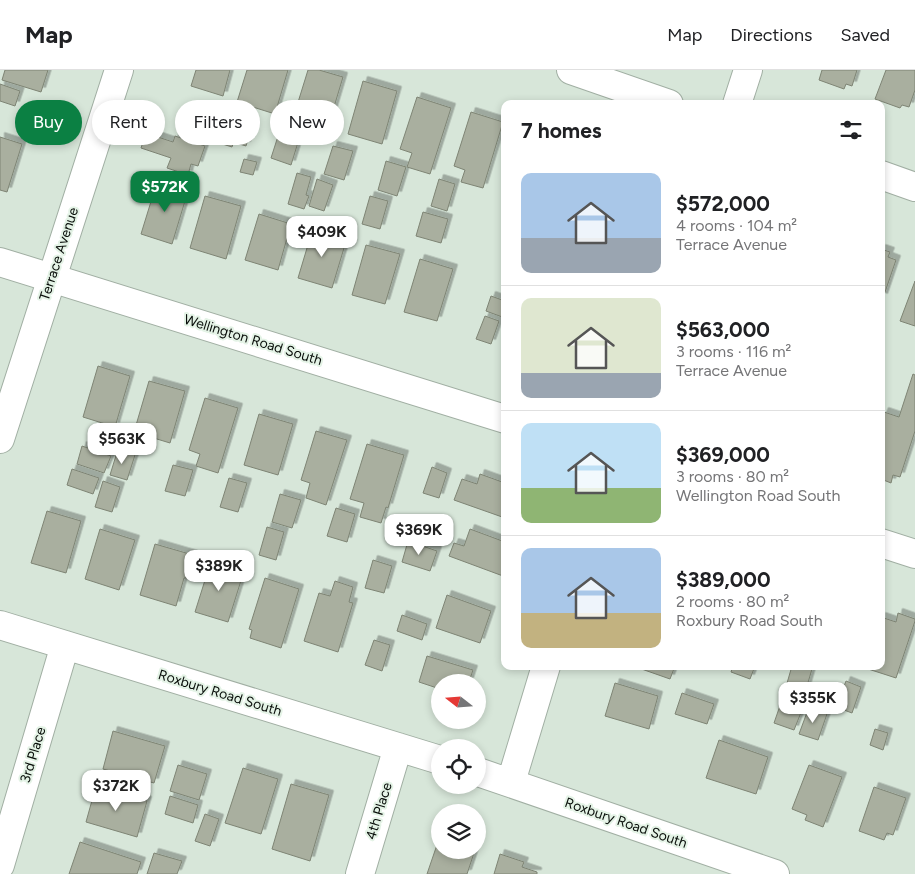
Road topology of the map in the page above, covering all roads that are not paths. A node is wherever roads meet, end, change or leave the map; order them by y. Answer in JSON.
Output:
{"nodes":[{"id":1,"x":119,"y":70,"type":"edge"},
{"id":2,"x":571,"y":70,"type":"edge"},
{"id":3,"x":748,"y":70,"type":"edge"},
{"id":4,"x":657,"y":100,"type":"edge"},
{"id":5,"x":738,"y":100,"type":"edge"},
{"id":6,"x":885,"y":177,"type":"edge"},
{"id":7,"x":915,"y":187,"type":"edge"},
{"id":8,"x":0,"y":262,"type":"edge"},
{"id":9,"x":52,"y":278,"type":"junction"},
{"id":10,"x":501,"y":418,"type":"edge"},
{"id":11,"x":0,"y":439,"type":"edge"},
{"id":12,"x":885,"y":544,"type":"edge"},
{"id":13,"x":915,"y":554,"type":"edge"},
{"id":14,"x":0,"y":625,"type":"edge"},
{"id":15,"x":65,"y":645,"type":"junction"},
{"id":16,"x":545,"y":670,"type":"edge"},
{"id":17,"x":398,"y":747,"type":"junction"},
{"id":18,"x":431,"y":757,"type":"edge"},
{"id":19,"x":486,"y":774,"type":"edge"},
{"id":20,"x":510,"y":782,"type":"junction"},
{"id":21,"x":0,"y":865,"type":"edge"},
{"id":22,"x":730,"y":867,"type":"edge"},
{"id":23,"x":360,"y":874,"type":"edge"},
{"id":24,"x":775,"y":874,"type":"edge"}],
"edges":[{"from":1,"to":9,"type":"street","name":"Terrace Avenue"},
{"from":2,"to":4,"type":"street"},
{"from":3,"to":5,"type":"street"},
{"from":6,"to":7,"type":"street"},
{"from":8,"to":9,"type":"street","name":"Wellington Road South"},
{"from":9,"to":10,"type":"street","name":"Wellington Road South"},
{"from":9,"to":11,"type":"street","name":"Terrace Avenue"},
{"from":12,"to":13,"type":"street"},
{"from":14,"to":15,"type":"street","name":"Roxbury Road South"},
{"from":15,"to":17,"type":"street","name":"Roxbury Road South"},
{"from":15,"to":21,"type":"street","name":"3rd Place"},
{"from":16,"to":20,"type":"street"},
{"from":17,"to":18,"type":"street","name":"Roxbury Road South"},
{"from":17,"to":23,"type":"street","name":"4th Place"},
{"from":19,"to":20,"type":"street","name":"Roxbury Road South"},
{"from":20,"to":22,"type":"street","name":"Roxbury Road South"},
{"from":22,"to":24,"type":"street","name":"Roxbury Road South"}]}
